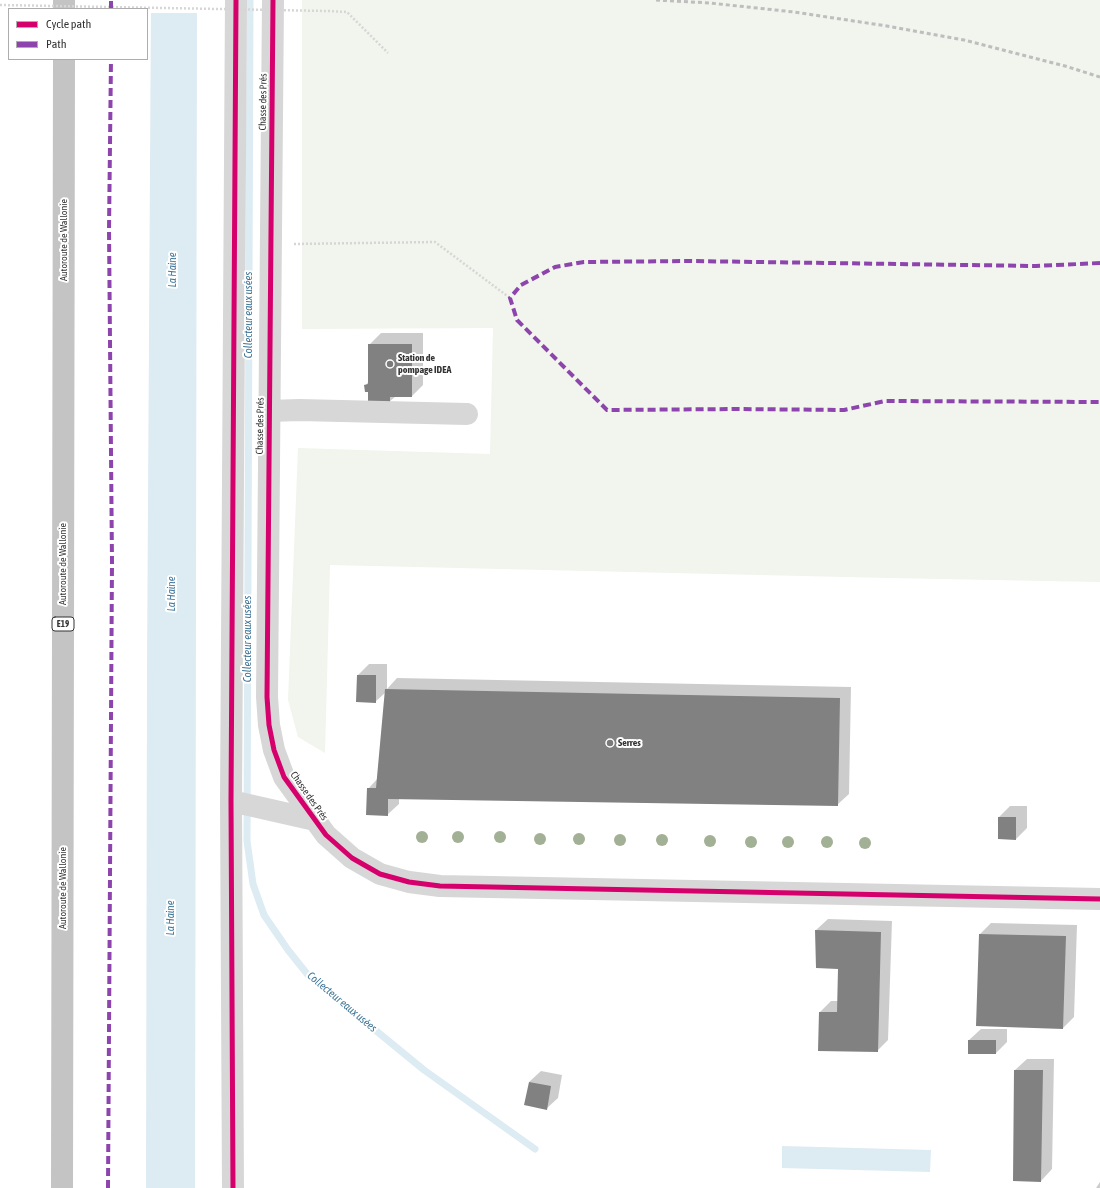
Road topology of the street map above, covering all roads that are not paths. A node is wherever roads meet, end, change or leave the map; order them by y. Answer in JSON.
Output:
{"nodes":[{"id":1,"x":236,"y":0,"type":"edge"},
{"id":2,"x":273,"y":0,"type":"edge"},
{"id":3,"x":64,"y":60,"type":"edge"},
{"id":4,"x":270,"y":411,"type":"junction"},
{"id":5,"x":467,"y":414,"type":"dead end"},
{"id":6,"x":231,"y":801,"type":"junction"},
{"id":7,"x":320,"y":828,"type":"junction"},
{"id":8,"x":1100,"y":899,"type":"edge"},
{"id":9,"x":62,"y":1188,"type":"edge"},
{"id":10,"x":233,"y":1188,"type":"edge"}],
"edges":[{"from":1,"to":6,"type":"street"},
{"from":2,"to":4,"type":"street","name":"Chasse des Prés"},
{"from":3,"to":9,"type":"highway","name":"Autoroute de Wallonie","number":"E19"},
{"from":4,"to":5,"type":"street"},
{"from":4,"to":7,"type":"street","name":"Chasse des Prés"},
{"from":6,"to":7,"type":"street"},
{"from":6,"to":10,"type":"street"},
{"from":7,"to":8,"type":"street","name":"Chasse des Prés"}]}
